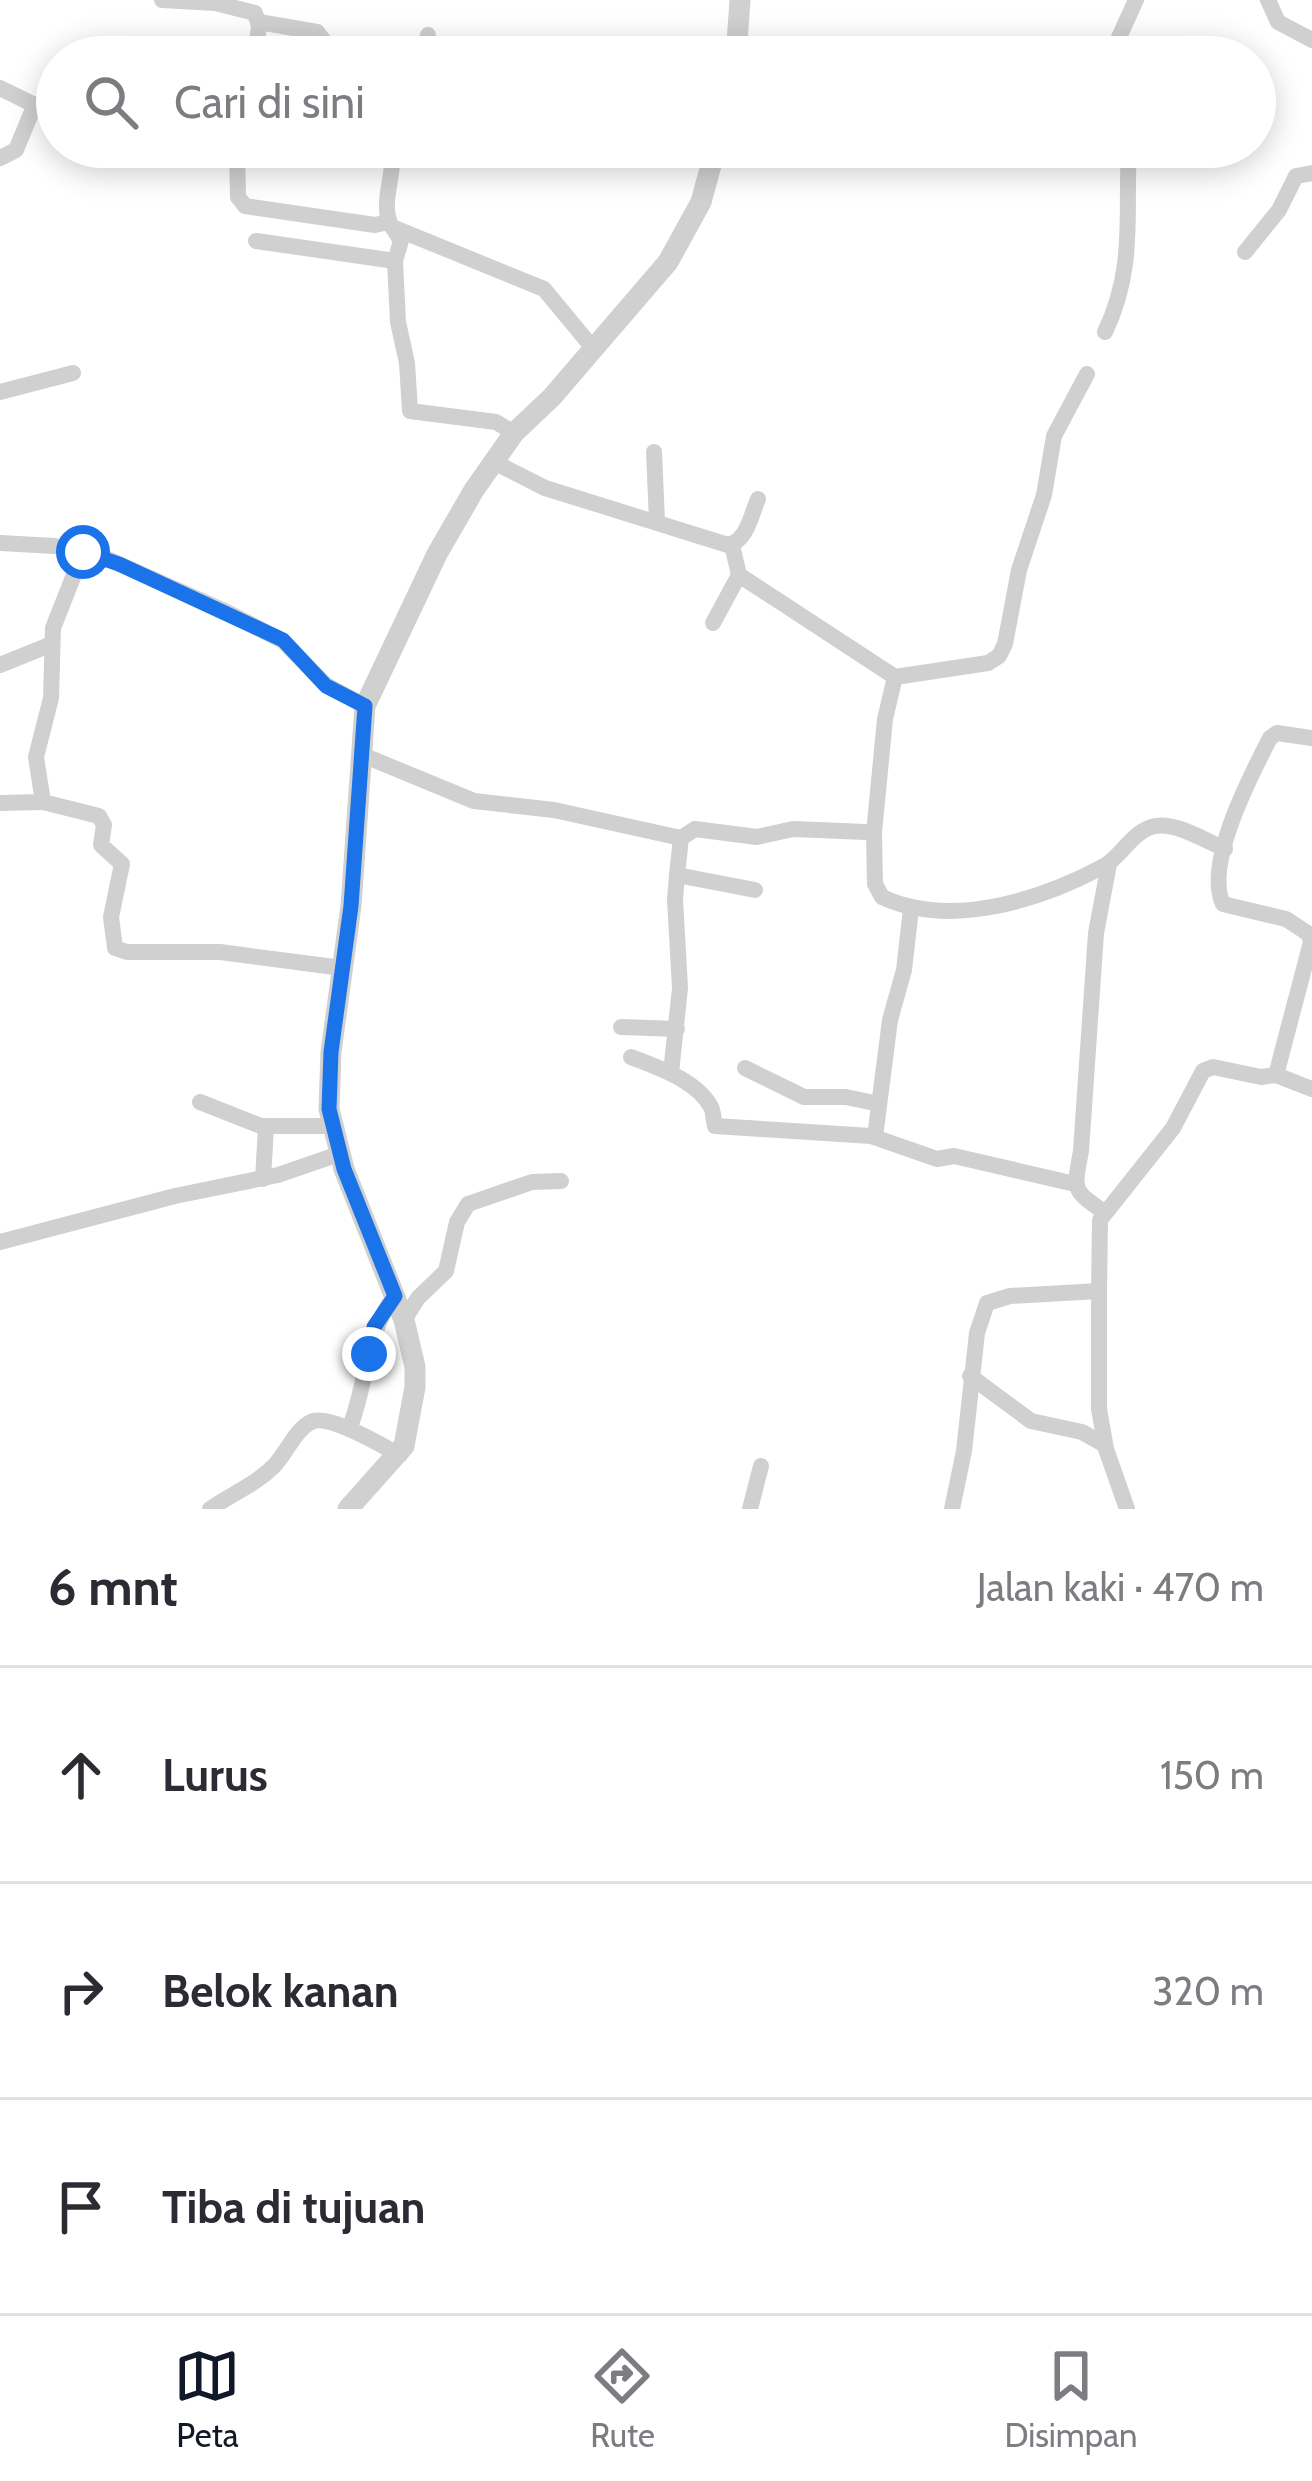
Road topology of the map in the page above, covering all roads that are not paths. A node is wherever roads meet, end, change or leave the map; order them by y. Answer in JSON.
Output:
{"nodes":[{"id":1,"x":162,"y":0,"type":"edge"},
{"id":2,"x":740,"y":0,"type":"edge"},
{"id":3,"x":1136,"y":0,"type":"edge"},
{"id":4,"x":1268,"y":0,"type":"edge"},
{"id":5,"x":259,"y":22,"type":"junction"},
{"id":6,"x":257,"y":36,"type":"edge"},
{"id":7,"x":320,"y":36,"type":"edge"},
{"id":8,"x":737,"y":36,"type":"edge"},
{"id":9,"x":1120,"y":36,"type":"edge"},
{"id":10,"x":1312,"y":40,"type":"edge"},
{"id":11,"x":0,"y":88,"type":"edge"},
{"id":12,"x":35,"y":104,"type":"joint"},
{"id":13,"x":0,"y":158,"type":"edge"},
{"id":14,"x":237,"y":168,"type":"edge"},
{"id":15,"x":394,"y":168,"type":"edge"},
{"id":16,"x":710,"y":168,"type":"edge"},
{"id":17,"x":1129,"y":168,"type":"edge"},
{"id":18,"x":1312,"y":173,"type":"edge"},
{"id":19,"x":390,"y":224,"type":"junction"},
{"id":20,"x":256,"y":241,"type":"dead end"},
{"id":21,"x":1245,"y":252,"type":"dead end"},
{"id":22,"x":395,"y":261,"type":"junction"},
{"id":23,"x":1105,"y":332,"type":"dead end"},
{"id":24,"x":604,"y":333,"type":"junction"},
{"id":25,"x":73,"y":373,"type":"dead end"},
{"id":26,"x":1088,"y":374,"type":"dead end"},
{"id":27,"x":0,"y":392,"type":"edge"},
{"id":28,"x":514,"y":433,"type":"junction"},
{"id":29,"x":654,"y":452,"type":"dead end"},
{"id":30,"x":492,"y":461,"type":"junction"},
{"id":31,"x":758,"y":499,"type":"dead end"},
{"id":32,"x":657,"y":521,"type":"junction"},
{"id":33,"x":0,"y":542,"type":"edge"},
{"id":34,"x":732,"y":545,"type":"junction"},
{"id":35,"x":83,"y":552,"type":"junction"},
{"id":36,"x":739,"y":575,"type":"junction"},
{"id":37,"x":712,"y":623,"type":"dead end"},
{"id":38,"x":52,"y":644,"type":"junction"},
{"id":39,"x":0,"y":665,"type":"edge"},
{"id":40,"x":895,"y":677,"type":"junction"},
{"id":41,"x":365,"y":706,"type":"junction"},
{"id":42,"x":1312,"y":738,"type":"edge"},
{"id":43,"x":359,"y":754,"type":"junction"},
{"id":44,"x":44,"y":802,"type":"junction"},
{"id":45,"x":0,"y":803,"type":"edge"},
{"id":46,"x":874,"y":833,"type":"junction"},
{"id":47,"x":681,"y":838,"type":"junction"},
{"id":48,"x":1225,"y":849,"type":"junction"},
{"id":49,"x":1109,"y":864,"type":"junction"},
{"id":50,"x":677,"y":875,"type":"junction"},
{"id":51,"x":755,"y":890,"type":"dead end"},
{"id":52,"x":911,"y":909,"type":"junction"},
{"id":53,"x":342,"y":968,"type":"junction"},
{"id":54,"x":621,"y":1027,"type":"dead end"},
{"id":55,"x":677,"y":1028,"type":"junction"},
{"id":56,"x":631,"y":1058,"type":"dead end"},
{"id":57,"x":745,"y":1068,"type":"dead end"},
{"id":58,"x":671,"y":1073,"type":"junction"},
{"id":59,"x":1276,"y":1075,"type":"junction"},
{"id":60,"x":1312,"y":1089,"type":"edge"},
{"id":61,"x":200,"y":1102,"type":"dead end"},
{"id":62,"x":879,"y":1104,"type":"junction"},
{"id":63,"x":266,"y":1126,"type":"junction"},
{"id":64,"x":332,"y":1126,"type":"junction"},
{"id":65,"x":874,"y":1138,"type":"junction"},
{"id":66,"x":339,"y":1154,"type":"junction"},
{"id":67,"x":263,"y":1178,"type":"junction"},
{"id":68,"x":561,"y":1181,"type":"dead end"},
{"id":69,"x":1075,"y":1184,"type":"junction"},
{"id":70,"x":1104,"y":1212,"type":"junction"},
{"id":71,"x":0,"y":1242,"type":"edge"},
{"id":72,"x":1099,"y":1291,"type":"junction"},
{"id":73,"x":395,"y":1296,"type":"junction"},
{"id":74,"x":404,"y":1320,"type":"junction"},
{"id":75,"x":970,"y":1376,"type":"junction"},
{"id":76,"x":349,"y":1429,"type":"junction"},
{"id":77,"x":1105,"y":1445,"type":"junction"},
{"id":78,"x":400,"y":1455,"type":"junction"},
{"id":79,"x":761,"y":1466,"type":"dead end"},
{"id":80,"x":359,"y":1507,"type":"edge"},
{"id":81,"x":210,"y":1509,"type":"edge"},
{"id":82,"x":750,"y":1509,"type":"edge"},
{"id":83,"x":952,"y":1509,"type":"edge"},
{"id":84,"x":1127,"y":1509,"type":"edge"}],
"edges":[{"from":1,"to":5,"type":"street"},
{"from":2,"to":8,"type":"street"},
{"from":3,"to":9,"type":"street"},
{"from":4,"to":10,"type":"street"},
{"from":5,"to":6,"type":"street"},
{"from":5,"to":7,"type":"street"},
{"from":11,"to":12,"type":"street"},
{"from":12,"to":13,"type":"street"},
{"from":14,"to":19,"type":"street"},
{"from":15,"to":19,"type":"street"},
{"from":16,"to":24,"type":"street"},
{"from":17,"to":23,"type":"street"},
{"from":18,"to":21,"type":"street"},
{"from":19,"to":22,"type":"street"},
{"from":19,"to":24,"type":"street"},
{"from":20,"to":22,"type":"street"},
{"from":22,"to":28,"type":"street"},
{"from":24,"to":28,"type":"street"},
{"from":25,"to":27,"type":"street"},
{"from":26,"to":40,"type":"street"},
{"from":28,"to":30,"type":"street"},
{"from":29,"to":32,"type":"street"},
{"from":30,"to":32,"type":"street"},
{"from":30,"to":41,"type":"street"},
{"from":31,"to":34,"type":"street"},
{"from":32,"to":34,"type":"street"},
{"from":33,"to":35,"type":"street"},
{"from":34,"to":36,"type":"street"},
{"from":35,"to":38,"type":"street"},
{"from":35,"to":41,"type":"street"},
{"from":36,"to":37,"type":"street"},
{"from":36,"to":40,"type":"street"},
{"from":38,"to":39,"type":"street"},
{"from":38,"to":44,"type":"street"},
{"from":40,"to":46,"type":"street"},
{"from":41,"to":43,"type":"street"},
{"from":42,"to":48,"type":"street"},
{"from":43,"to":47,"type":"street"},
{"from":43,"to":53,"type":"street"},
{"from":44,"to":45,"type":"street"},
{"from":44,"to":53,"type":"street"},
{"from":46,"to":47,"type":"street"},
{"from":46,"to":52,"type":"street"},
{"from":47,"to":50,"type":"street"},
{"from":48,"to":49,"type":"street"},
{"from":48,"to":59,"type":"street"},
{"from":49,"to":52,"type":"street"},
{"from":49,"to":69,"type":"street"},
{"from":50,"to":51,"type":"street"},
{"from":50,"to":55,"type":"street"},
{"from":52,"to":62,"type":"street"},
{"from":53,"to":64,"type":"street"},
{"from":54,"to":55,"type":"street"},
{"from":55,"to":58,"type":"street"},
{"from":56,"to":58,"type":"street"},
{"from":57,"to":62,"type":"street"},
{"from":58,"to":65,"type":"street"},
{"from":59,"to":60,"type":"street"},
{"from":59,"to":70,"type":"street"},
{"from":61,"to":63,"type":"street"},
{"from":62,"to":65,"type":"street"},
{"from":63,"to":64,"type":"street"},
{"from":63,"to":67,"type":"street"},
{"from":64,"to":66,"type":"street"},
{"from":65,"to":69,"type":"street"},
{"from":66,"to":67,"type":"street"},
{"from":66,"to":73,"type":"street"},
{"from":67,"to":71,"type":"street"},
{"from":68,"to":74,"type":"street"},
{"from":69,"to":70,"type":"street"},
{"from":70,"to":72,"type":"street"},
{"from":72,"to":75,"type":"street"},
{"from":72,"to":77,"type":"street"},
{"from":73,"to":74,"type":"street"},
{"from":73,"to":76,"type":"street"},
{"from":74,"to":78,"type":"street"},
{"from":75,"to":77,"type":"street"},
{"from":75,"to":83,"type":"street"},
{"from":76,"to":78,"type":"street"},
{"from":76,"to":81,"type":"street"},
{"from":77,"to":84,"type":"street"},
{"from":78,"to":80,"type":"street"},
{"from":79,"to":82,"type":"street"}]}
